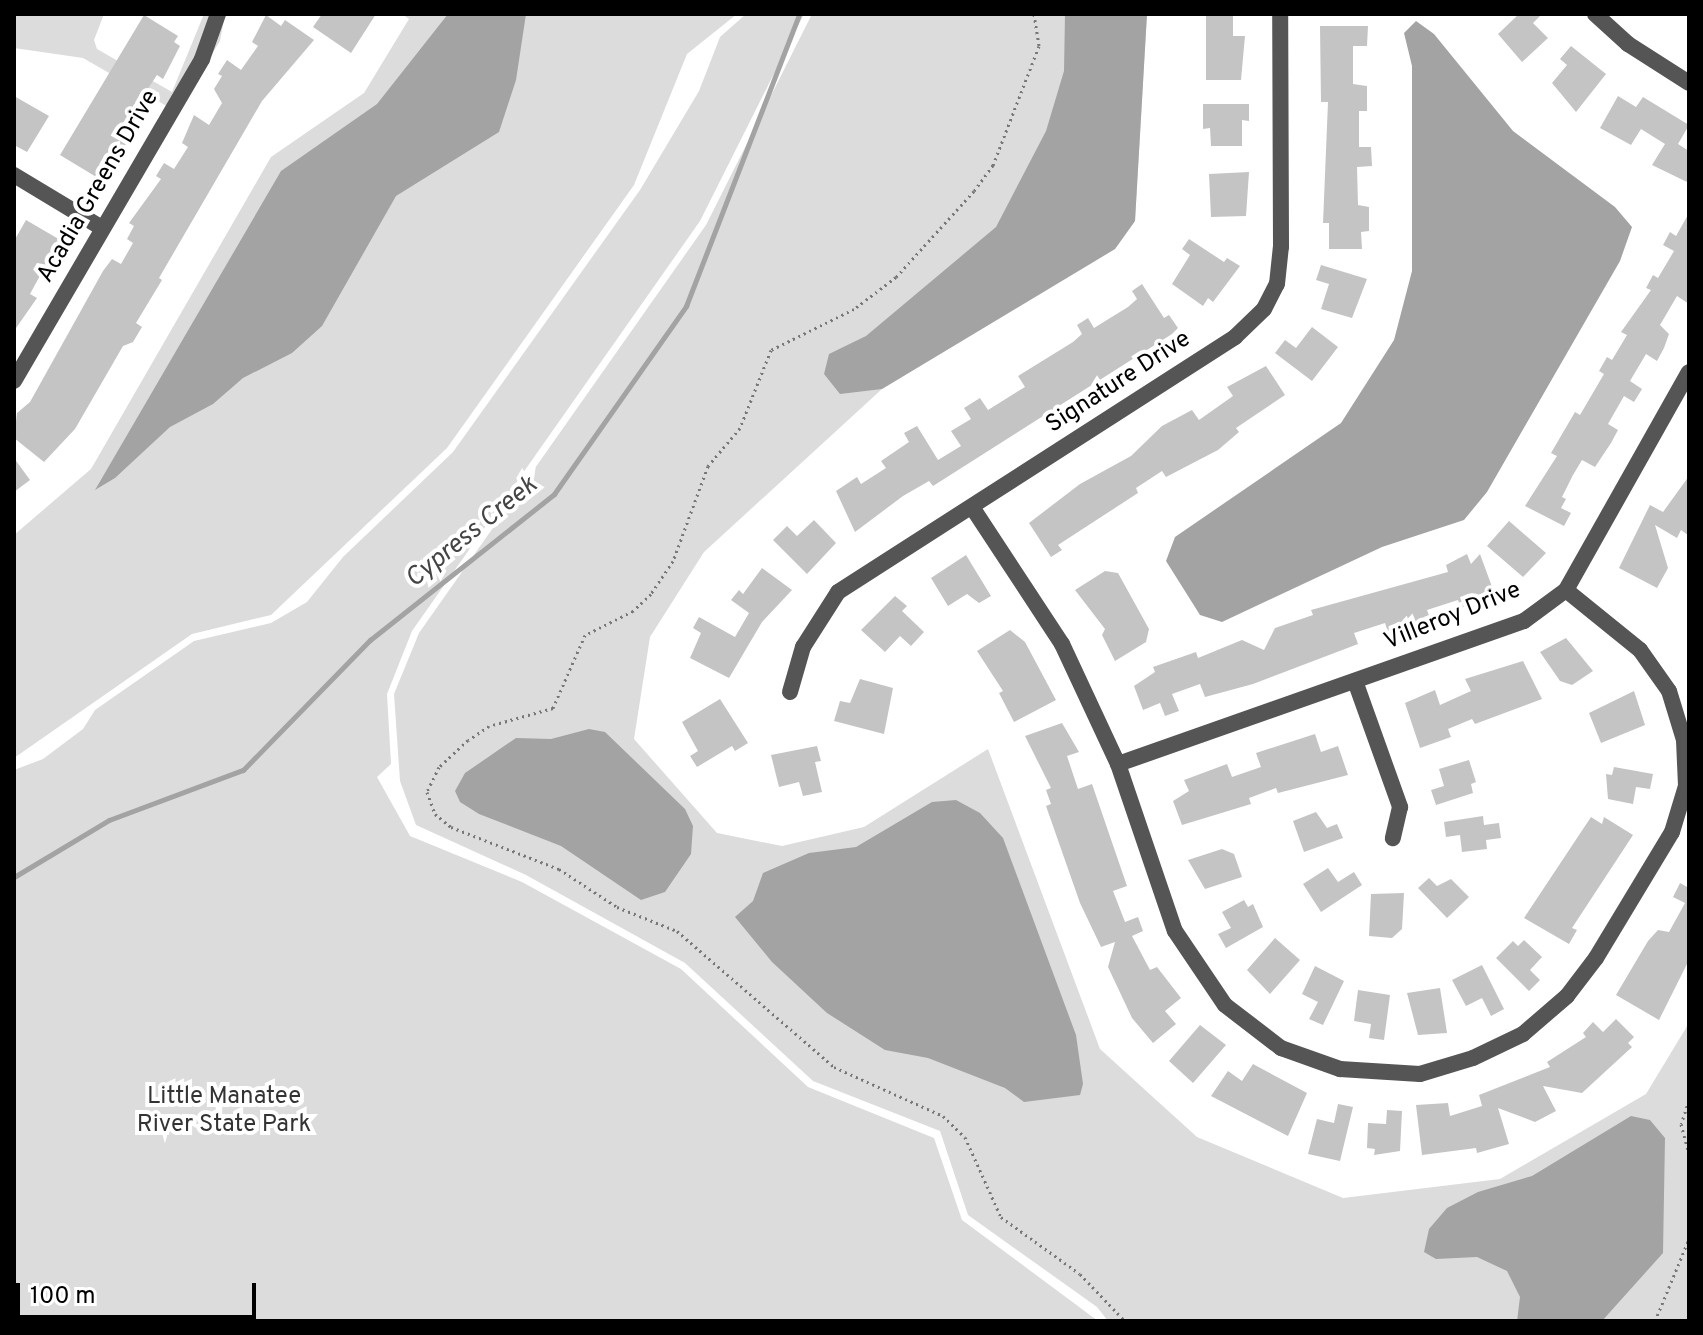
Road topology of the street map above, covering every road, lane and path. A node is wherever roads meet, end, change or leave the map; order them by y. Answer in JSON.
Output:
{"nodes":[{"id":1,"x":218,"y":14,"type":"edge"},
{"id":2,"x":1034,"y":14,"type":"edge"},
{"id":3,"x":1280,"y":14,"type":"edge"},
{"id":4,"x":1595,"y":14,"type":"edge"},
{"id":5,"x":1689,"y":83,"type":"edge"},
{"id":6,"x":14,"y":175,"type":"edge"},
{"id":7,"x":102,"y":228,"type":"junction"},
{"id":8,"x":1689,"y":372,"type":"edge"},
{"id":9,"x":14,"y":381,"type":"edge"},
{"id":10,"x":972,"y":507,"type":"junction"},
{"id":11,"x":1566,"y":590,"type":"junction"},
{"id":12,"x":1355,"y":681,"type":"junction"},
{"id":13,"x":790,"y":692,"type":"dead end"},
{"id":14,"x":1118,"y":764,"type":"junction"},
{"id":15,"x":1393,"y":838,"type":"dead end"},
{"id":16,"x":1689,"y":1100,"type":"edge"},
{"id":17,"x":1689,"y":1153,"type":"edge"},
{"id":18,"x":1689,"y":1239,"type":"edge"},
{"id":19,"x":1125,"y":1321,"type":"edge"},
{"id":20,"x":1655,"y":1321,"type":"edge"}],
"edges":[{"from":1,"to":7,"type":"street","name":"Acadia Greens Drive"},
{"from":2,"to":19,"type":"path"},
{"from":3,"to":10,"type":"street","name":"Signature Drive"},
{"from":4,"to":5,"type":"street"},
{"from":6,"to":7,"type":"street"},
{"from":7,"to":9,"type":"street","name":"Acadia Greens Drive"},
{"from":8,"to":11,"type":"street","name":"Villeroy Drive"},
{"from":10,"to":13,"type":"street","name":"Signature Drive"},
{"from":10,"to":14,"type":"street"},
{"from":11,"to":12,"type":"street","name":"Villeroy Drive"},
{"from":11,"to":14,"type":"street"},
{"from":12,"to":14,"type":"street","name":"Villeroy Drive"},
{"from":12,"to":15,"type":"street"},
{"from":16,"to":17,"type":"path"},
{"from":18,"to":20,"type":"path"}]}
